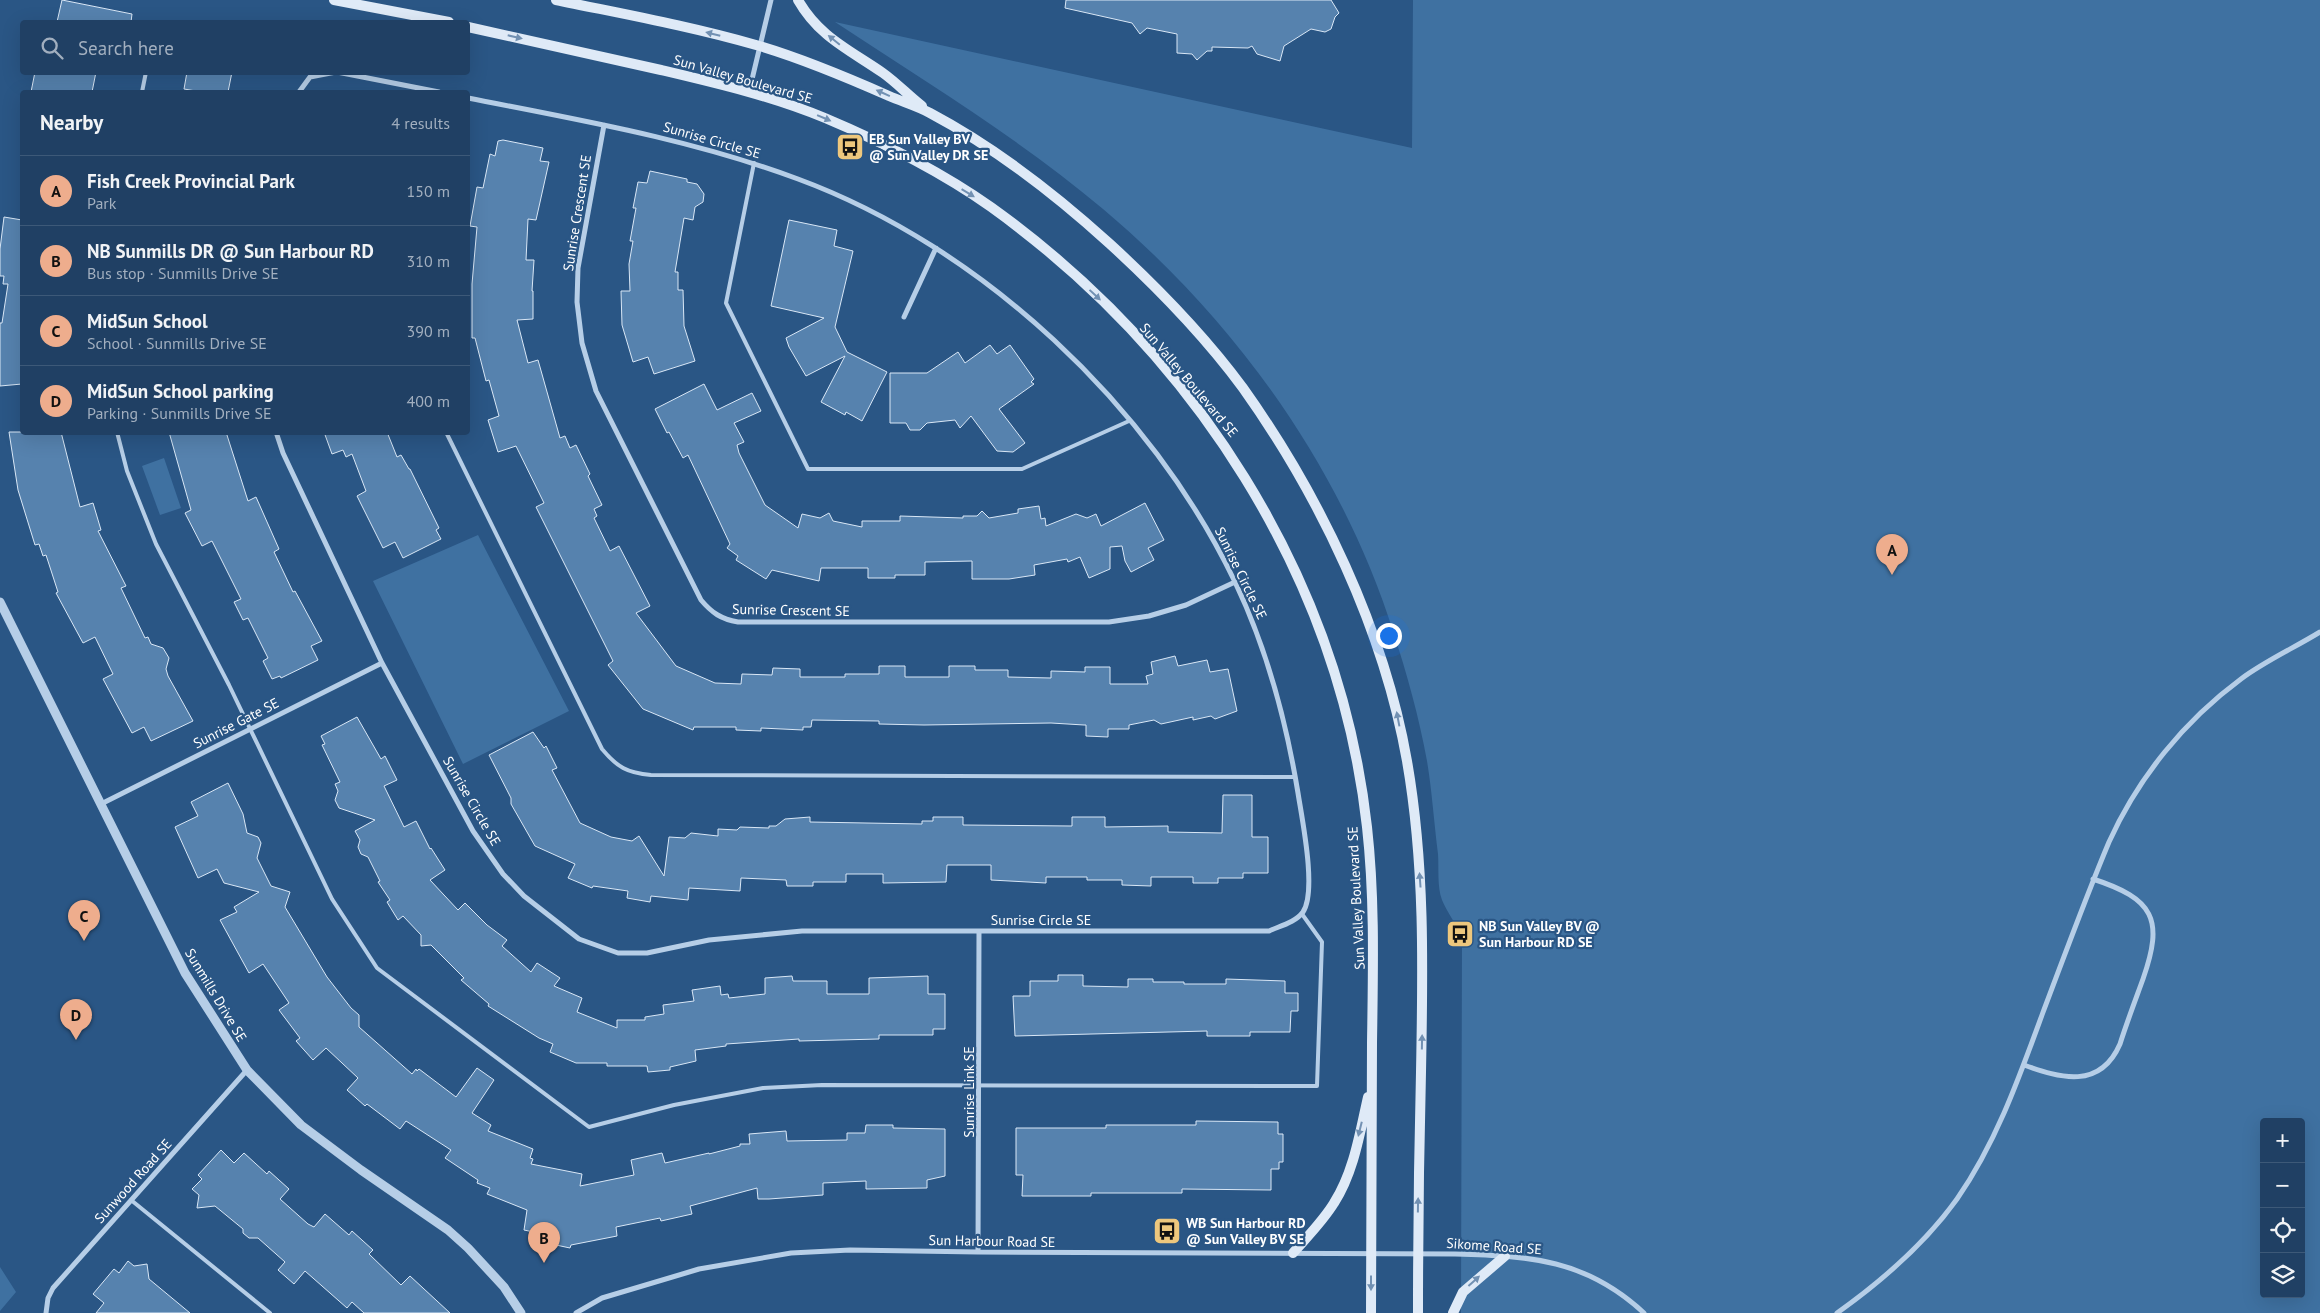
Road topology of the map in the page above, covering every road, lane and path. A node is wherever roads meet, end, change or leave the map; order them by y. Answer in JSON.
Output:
{"nodes":[{"id":1,"x":334,"y":0,"type":"edge"},
{"id":2,"x":556,"y":0,"type":"edge"},
{"id":3,"x":771,"y":0,"type":"edge"},
{"id":4,"x":798,"y":0,"type":"edge"},
{"id":5,"x":439,"y":20,"type":"edge"},
{"id":6,"x":470,"y":26,"type":"edge"},
{"id":7,"x":760,"y":46,"type":"junction"},
{"id":8,"x":145,"y":75,"type":"edge"},
{"id":9,"x":309,"y":75,"type":"edge"},
{"id":10,"x":351,"y":75,"type":"edge"},
{"id":11,"x":142,"y":90,"type":"edge"},
{"id":12,"x":300,"y":90,"type":"edge"},
{"id":13,"x":429,"y":90,"type":"edge"},
{"id":14,"x":749,"y":92,"type":"junction"},
{"id":15,"x":470,"y":98,"type":"edge"},
{"id":16,"x":928,"y":112,"type":"junction"},
{"id":17,"x":604,"y":125,"type":"junction"},
{"id":18,"x":754,"y":163,"type":"junction"},
{"id":19,"x":936,"y":248,"type":"junction"},
{"id":20,"x":904,"y":317,"type":"dead end"},
{"id":21,"x":1129,"y":422,"type":"junction"},
{"id":22,"x":118,"y":435,"type":"edge"},
{"id":23,"x":277,"y":435,"type":"edge"},
{"id":24,"x":447,"y":435,"type":"edge"},
{"id":25,"x":1235,"y":582,"type":"junction"},
{"id":26,"x":0,"y":602,"type":"edge"},
{"id":27,"x":2320,"y":632,"type":"edge"},
{"id":28,"x":382,"y":662,"type":"junction"},
{"id":29,"x":248,"y":729,"type":"junction"},
{"id":30,"x":1295,"y":777,"type":"junction"},
{"id":31,"x":101,"y":804,"type":"junction"},
{"id":32,"x":2094,"y":879,"type":"junction"},
{"id":33,"x":1302,"y":914,"type":"junction"},
{"id":34,"x":980,"y":931,"type":"junction"},
{"id":35,"x":2024,"y":1065,"type":"junction"},
{"id":36,"x":247,"y":1070,"type":"junction"},
{"id":37,"x":1372,"y":1082,"type":"junction"},
{"id":38,"x":980,"y":1085,"type":"junction"},
{"id":39,"x":131,"y":1200,"type":"junction"},
{"id":40,"x":978,"y":1252,"type":"junction"},
{"id":41,"x":1293,"y":1253,"type":"junction"},
{"id":42,"x":1371,"y":1253,"type":"junction"},
{"id":43,"x":1418,"y":1254,"type":"junction"},
{"id":44,"x":1505,"y":1256,"type":"junction"},
{"id":45,"x":46,"y":1313,"type":"edge"},
{"id":46,"x":270,"y":1313,"type":"edge"},
{"id":47,"x":521,"y":1313,"type":"edge"},
{"id":48,"x":576,"y":1313,"type":"edge"},
{"id":49,"x":1371,"y":1313,"type":"edge"},
{"id":50,"x":1418,"y":1313,"type":"edge"},
{"id":51,"x":1453,"y":1313,"type":"edge"},
{"id":52,"x":1644,"y":1313,"type":"edge"},
{"id":53,"x":1837,"y":1313,"type":"edge"}],
"edges":[{"from":1,"to":5,"type":"main road"},
{"from":7,"to":2,"type":"main road","one_way":true},
{"from":3,"to":7,"type":"street"},
{"from":16,"to":4,"type":"main road","one_way":true},
{"from":6,"to":14,"type":"main road","name":"Sun Valley Boulevard SE","one_way":true},
{"from":7,"to":14,"type":"street"},
{"from":16,"to":7,"type":"main road","one_way":true},
{"from":8,"to":11,"type":"lane"},
{"from":9,"to":12,"type":"street"},
{"from":10,"to":13,"type":"street"},
{"from":14,"to":37,"type":"main road","name":"Sun Valley Boulevard SE","one_way":true},
{"from":15,"to":17,"type":"street","name":"Sunrise Circle SE"},
{"from":43,"to":16,"type":"main road","one_way":true},
{"from":17,"to":18,"type":"street","name":"Sunrise Circle SE"},
{"from":17,"to":25,"type":"street","name":"Sunrise Crescent SE"},
{"from":18,"to":19,"type":"street","name":"Sunrise Circle SE"},
{"from":18,"to":21,"type":"lane"},
{"from":19,"to":20,"type":"street"},
{"from":19,"to":21,"type":"street","name":"Sunrise Circle SE"},
{"from":21,"to":25,"type":"street","name":"Sunrise Circle SE"},
{"from":22,"to":29,"type":"lane"},
{"from":23,"to":28,"type":"street","name":"Sunrise Circle SE"},
{"from":24,"to":30,"type":"lane"},
{"from":25,"to":30,"type":"street","name":"Sunrise Circle SE"},
{"from":26,"to":31,"type":"street","name":"Sunmills Drive SE"},
{"from":27,"to":32,"type":"street"},
{"from":28,"to":29,"type":"street","name":"Sunrise Gate SE"},
{"from":28,"to":34,"type":"street","name":"Sunrise Circle SE"},
{"from":29,"to":31,"type":"street","name":"Sunrise Gate SE"},
{"from":29,"to":38,"type":"lane"},
{"from":30,"to":33,"type":"street","name":"Sunrise Circle SE"},
{"from":31,"to":36,"type":"street","name":"Sunmills Drive SE"},
{"from":32,"to":35,"type":"street"},
{"from":32,"to":35,"type":"street"},
{"from":33,"to":34,"type":"street","name":"Sunrise Circle SE"},
{"from":33,"to":38,"type":"lane"},
{"from":34,"to":38,"type":"street","name":"Sunrise Link SE"},
{"from":35,"to":53,"type":"street"},
{"from":36,"to":39,"type":"street","name":"Sunwood Road SE"},
{"from":36,"to":47,"type":"street","name":"Sunmills Drive SE"},
{"from":37,"to":41,"type":"main road","one_way":true},
{"from":37,"to":42,"type":"main road","name":"Sun Valley Boulevard SE"},
{"from":38,"to":40,"type":"street","name":"Sunrise Link SE"},
{"from":39,"to":45,"type":"street","name":"Sunwood Road SE"},
{"from":39,"to":46,"type":"lane"},
{"from":40,"to":41,"type":"street","name":"Sun Harbour Road SE"},
{"from":40,"to":48,"type":"street","name":"Sun Harbour Road SE"},
{"from":41,"to":42,"type":"street","name":"Sun Harbour Road SE"},
{"from":42,"to":43,"type":"street","name":"Sun Harbour Road SE"},
{"from":42,"to":49,"type":"main road","name":"Sun Valley Boulevard SE","one_way":true},
{"from":43,"to":44,"type":"street","name":"Sikome Road SE"},
{"from":43,"to":50,"type":"main road"},
{"from":51,"to":44,"type":"main road","one_way":true},
{"from":44,"to":52,"type":"street","name":"Sikome Road SE"}]}
